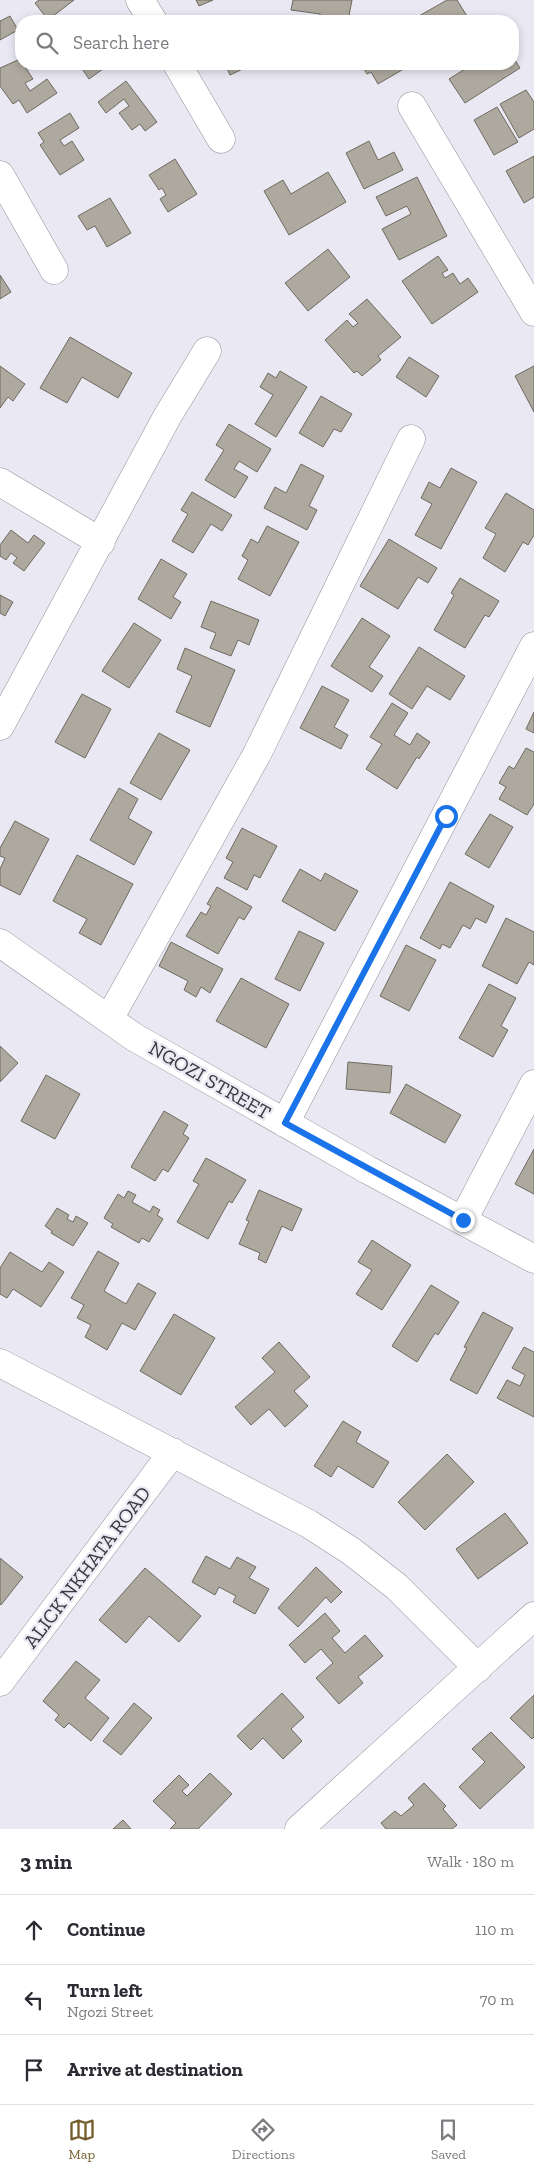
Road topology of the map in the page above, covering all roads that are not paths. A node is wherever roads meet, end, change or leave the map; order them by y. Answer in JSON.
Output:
{"nodes":[{"id":1,"x":140,"y":0,"type":"edge"},
{"id":2,"x":149,"y":15,"type":"edge"},
{"id":3,"x":181,"y":70,"type":"edge"},
{"id":4,"x":412,"y":106,"type":"dead end"},
{"id":5,"x":221,"y":139,"type":"dead end"},
{"id":6,"x":0,"y":175,"type":"edge"},
{"id":7,"x":54,"y":270,"type":"dead end"},
{"id":8,"x":534,"y":312,"type":"edge"},
{"id":9,"x":207,"y":351,"type":"dead end"},
{"id":10,"x":410,"y":439,"type":"dead end"},
{"id":11,"x":0,"y":482,"type":"edge"},
{"id":12,"x":100,"y":542,"type":"junction"},
{"id":13,"x":534,"y":646,"type":"edge"},
{"id":14,"x":0,"y":726,"type":"edge"},
{"id":15,"x":0,"y":943,"type":"edge"},
{"id":16,"x":109,"y":1019,"type":"junction"},
{"id":17,"x":534,"y":1084,"type":"edge"},
{"id":18,"x":285,"y":1123,"type":"junction"},
{"id":19,"x":463,"y":1220,"type":"junction"},
{"id":20,"x":534,"y":1259,"type":"edge"},
{"id":21,"x":0,"y":1363,"type":"edge"},
{"id":22,"x":173,"y":1452,"type":"junction"},
{"id":23,"x":534,"y":1616,"type":"edge"},
{"id":24,"x":478,"y":1668,"type":"junction"},
{"id":25,"x":0,"y":1682,"type":"edge"},
{"id":26,"x":299,"y":1829,"type":"edge"}],
"edges":[{"from":1,"to":2,"type":"street"},
{"from":3,"to":5,"type":"street"},
{"from":4,"to":8,"type":"street"},
{"from":6,"to":7,"type":"street"},
{"from":9,"to":12,"type":"street"},
{"from":10,"to":16,"type":"street"},
{"from":11,"to":12,"type":"street"},
{"from":12,"to":14,"type":"street"},
{"from":13,"to":18,"type":"street"},
{"from":15,"to":16,"type":"street","name":"NGOZI STREET"},
{"from":16,"to":18,"type":"street","name":"NGOZI STREET"},
{"from":17,"to":19,"type":"street"},
{"from":18,"to":19,"type":"street","name":"NGOZI STREET"},
{"from":19,"to":20,"type":"street","name":"NGOZI STREET"},
{"from":21,"to":22,"type":"street"},
{"from":22,"to":24,"type":"street"},
{"from":22,"to":25,"type":"street","name":"ALICK NKHATA ROAD"},
{"from":23,"to":24,"type":"street"},
{"from":24,"to":26,"type":"street"}]}
